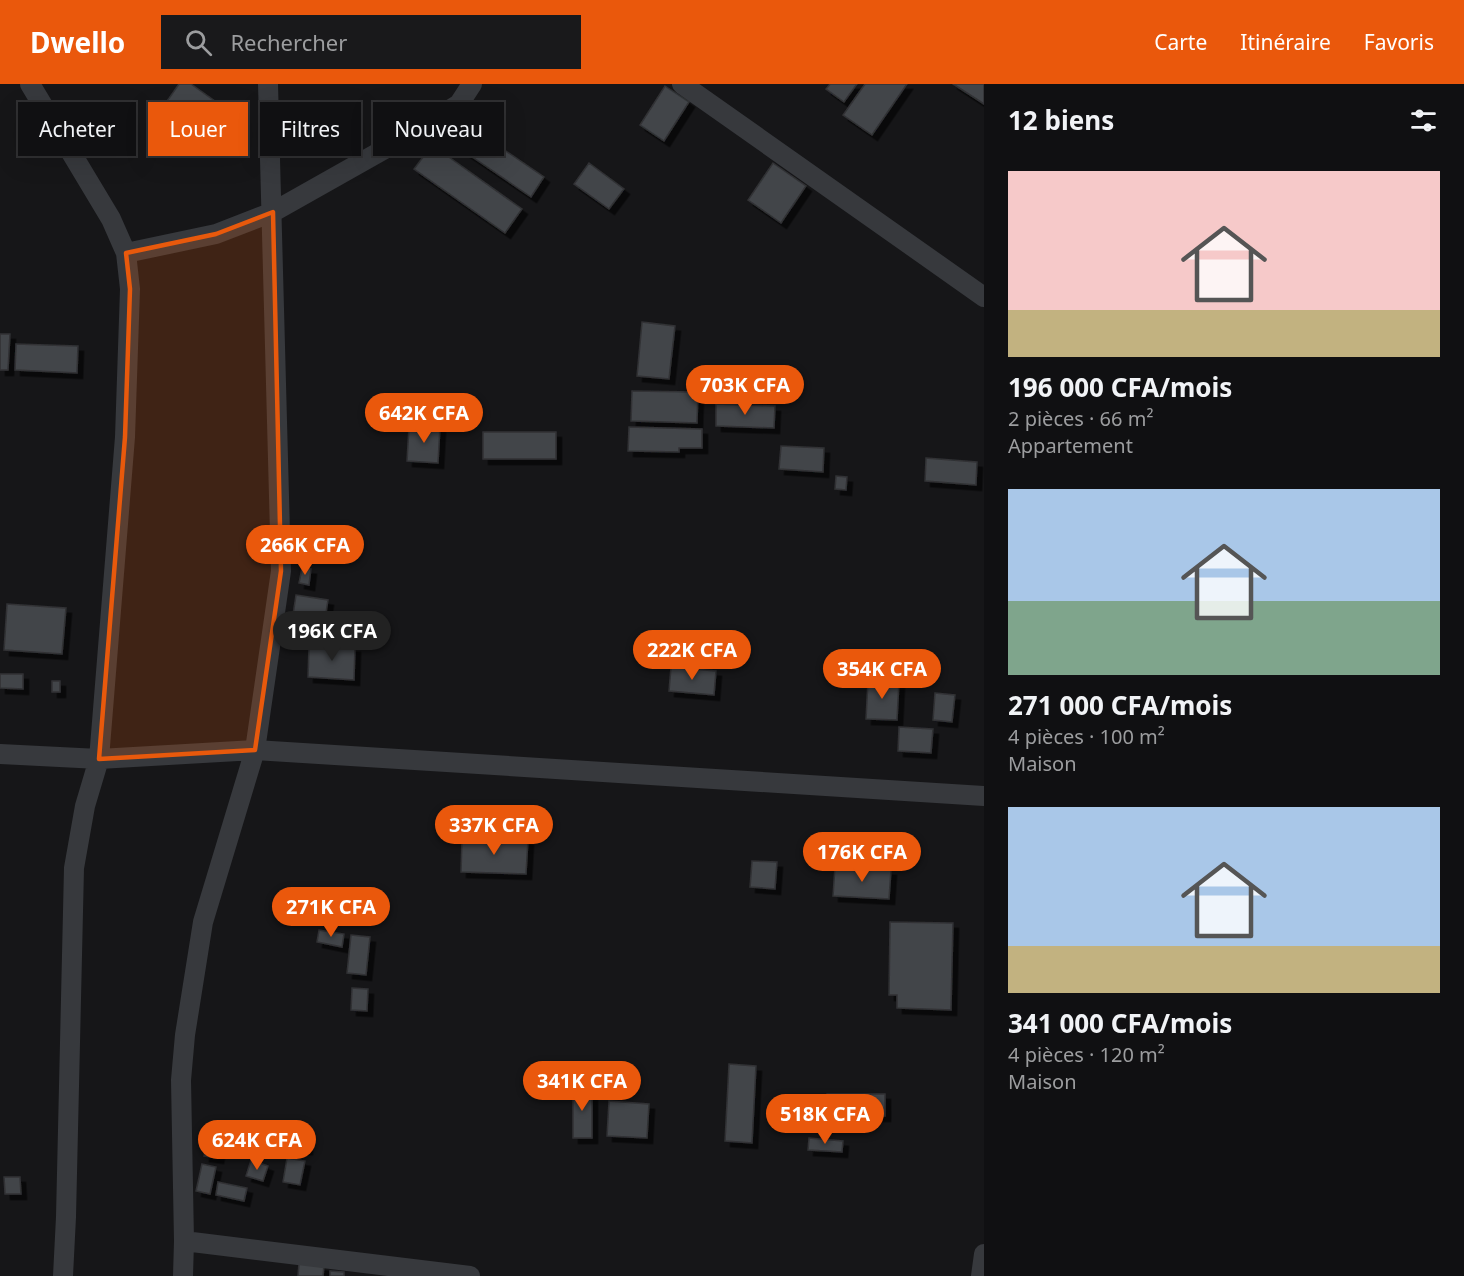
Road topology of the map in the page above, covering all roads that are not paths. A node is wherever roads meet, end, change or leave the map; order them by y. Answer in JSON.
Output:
{"nodes":[{"id":1,"x":30,"y":84,"type":"edge"},
{"id":2,"x":268,"y":84,"type":"edge"},
{"id":3,"x":472,"y":84,"type":"edge"},
{"id":4,"x":682,"y":84,"type":"edge"},
{"id":5,"x":273,"y":212,"type":"junction"},
{"id":6,"x":126,"y":253,"type":"junction"},
{"id":7,"x":984,"y":297,"type":"edge"},
{"id":8,"x":255,"y":750,"type":"junction"},
{"id":9,"x":0,"y":754,"type":"edge"},
{"id":10,"x":99,"y":759,"type":"junction"},
{"id":11,"x":984,"y":796,"type":"edge"},
{"id":12,"x":184,"y":1241,"type":"junction"},
{"id":13,"x":984,"y":1254,"type":"edge"},
{"id":14,"x":63,"y":1276,"type":"edge"},
{"id":15,"x":183,"y":1276,"type":"edge"},
{"id":16,"x":470,"y":1276,"type":"edge"},
{"id":17,"x":981,"y":1276,"type":"edge"}],
"edges":[{"from":1,"to":6,"type":"street"},
{"from":2,"to":5,"type":"street"},
{"from":3,"to":5,"type":"street"},
{"from":4,"to":7,"type":"street"},
{"from":5,"to":6,"type":"street"},
{"from":5,"to":8,"type":"street"},
{"from":6,"to":10,"type":"street"},
{"from":8,"to":10,"type":"street"},
{"from":8,"to":11,"type":"street"},
{"from":8,"to":12,"type":"street"},
{"from":9,"to":10,"type":"street"},
{"from":10,"to":14,"type":"street"},
{"from":12,"to":15,"type":"street"},
{"from":12,"to":16,"type":"street"},
{"from":13,"to":17,"type":"street"}]}
